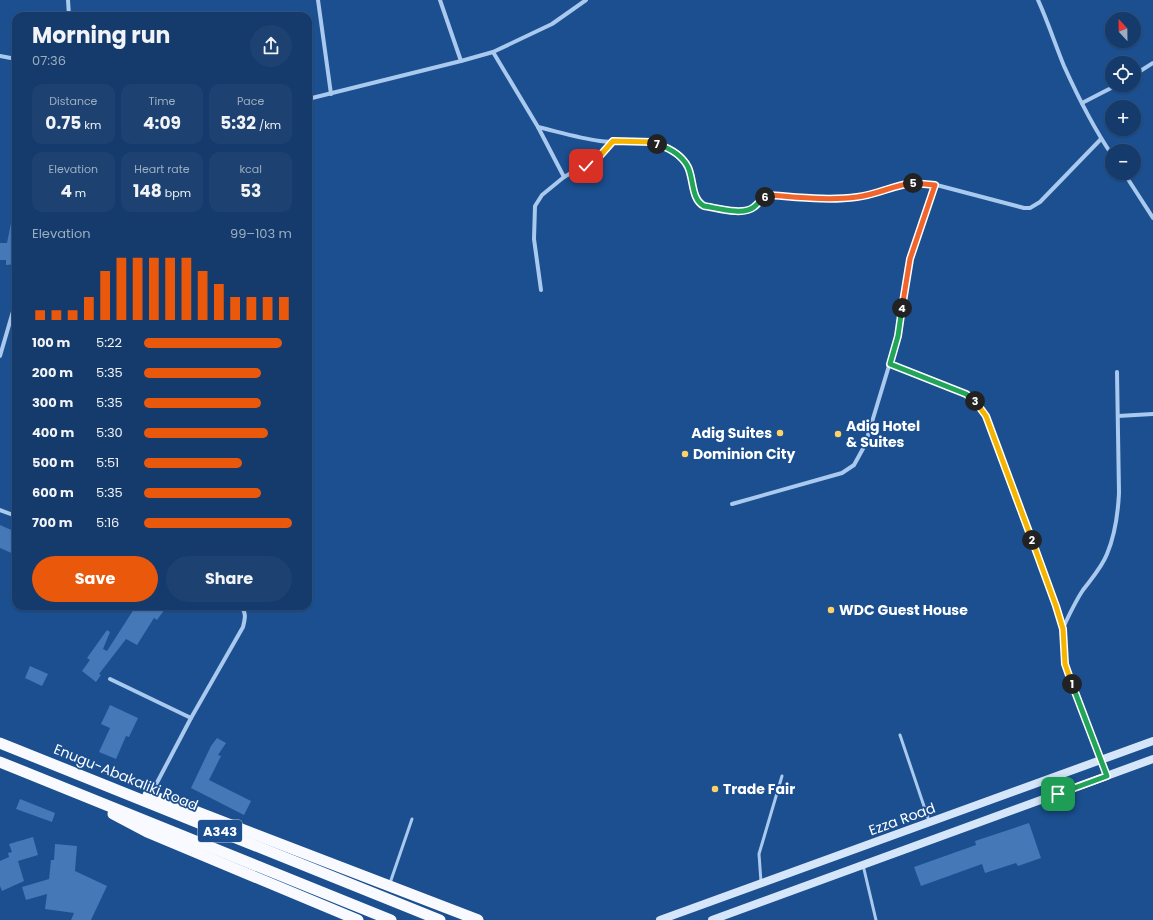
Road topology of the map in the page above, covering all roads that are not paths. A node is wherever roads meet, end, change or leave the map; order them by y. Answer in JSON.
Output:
{"nodes":[{"id":1,"x":68,"y":0,"type":"edge"},
{"id":2,"x":318,"y":0,"type":"edge"},
{"id":3,"x":440,"y":0,"type":"edge"},
{"id":4,"x":586,"y":0,"type":"edge"},
{"id":5,"x":1038,"y":0,"type":"edge"},
{"id":6,"x":69,"y":12,"type":"edge"},
{"id":7,"x":493,"y":52,"type":"junction"},
{"id":8,"x":0,"y":56,"type":"edge"},
{"id":9,"x":12,"y":58,"type":"edge"},
{"id":10,"x":461,"y":61,"type":"junction"},
{"id":11,"x":1153,"y":63,"type":"edge"},
{"id":12,"x":1141,"y":71,"type":"edge"},
{"id":13,"x":1105,"y":91,"type":"edge"},
{"id":14,"x":331,"y":94,"type":"junction"},
{"id":15,"x":312,"y":98,"type":"edge"},
{"id":16,"x":1082,"y":103,"type":"junction"},
{"id":17,"x":538,"y":127,"type":"junction"},
{"id":18,"x":1101,"y":138,"type":"junction"},
{"id":19,"x":613,"y":141,"type":"junction"},
{"id":20,"x":1105,"y":144,"type":"edge"},
{"id":21,"x":564,"y":177,"type":"junction"},
{"id":22,"x":1129,"y":180,"type":"edge"},
{"id":23,"x":935,"y":185,"type":"junction"},
{"id":24,"x":1153,"y":218,"type":"edge"},
{"id":25,"x":541,"y":290,"type":"dead end"},
{"id":26,"x":12,"y":315,"type":"edge"},
{"id":27,"x":0,"y":356,"type":"edge"},
{"id":28,"x":890,"y":364,"type":"junction"},
{"id":29,"x":1117,"y":372,"type":"dead end"},
{"id":30,"x":1153,"y":414,"type":"edge"},
{"id":31,"x":1118,"y":416,"type":"junction"},
{"id":32,"x":732,"y":504,"type":"dead end"},
{"id":33,"x":0,"y":510,"type":"edge"},
{"id":34,"x":12,"y":514,"type":"edge"},
{"id":35,"x":244,"y":610,"type":"edge"},
{"id":36,"x":1063,"y":629,"type":"junction"},
{"id":37,"x":110,"y":679,"type":"dead end"},
{"id":38,"x":191,"y":718,"type":"junction"},
{"id":39,"x":900,"y":735,"type":"dead end"},
{"id":40,"x":1153,"y":741,"type":"edge"},
{"id":41,"x":0,"y":743,"type":"edge"},
{"id":42,"x":1153,"y":759,"type":"edge"},
{"id":43,"x":1101,"y":761,"type":"junction"},
{"id":44,"x":0,"y":762,"type":"edge"},
{"id":45,"x":72,"y":770,"type":"junction"},
{"id":46,"x":782,"y":776,"type":"dead end"},
{"id":47,"x":1107,"y":776,"type":"junction"},
{"id":48,"x":62,"y":787,"type":"junction"},
{"id":49,"x":150,"y":795,"type":"junction"},
{"id":50,"x":412,"y":819,"type":"dead end"},
{"id":51,"x":930,"y":822,"type":"junction"},
{"id":52,"x":863,"y":865,"type":"junction"},
{"id":53,"x":761,"y":883,"type":"junction"},
{"id":54,"x":389,"y":886,"type":"junction"},
{"id":55,"x":358,"y":920,"type":"edge"},
{"id":56,"x":391,"y":920,"type":"edge"},
{"id":57,"x":440,"y":920,"type":"edge"},
{"id":58,"x":478,"y":920,"type":"edge"},
{"id":59,"x":660,"y":920,"type":"edge"},
{"id":60,"x":712,"y":920,"type":"edge"},
{"id":61,"x":876,"y":920,"type":"edge"}],
"edges":[{"from":1,"to":6,"type":"street"},
{"from":2,"to":14,"type":"street"},
{"from":3,"to":10,"type":"street"},
{"from":4,"to":7,"type":"street"},
{"from":5,"to":16,"type":"street"},
{"from":7,"to":10,"type":"street"},
{"from":7,"to":17,"type":"street"},
{"from":8,"to":9,"type":"street"},
{"from":10,"to":14,"type":"street"},
{"from":11,"to":12,"type":"street"},
{"from":13,"to":16,"type":"street"},
{"from":14,"to":15,"type":"street"},
{"from":16,"to":18,"type":"street"},
{"from":17,"to":19,"type":"street"},
{"from":17,"to":21,"type":"street"},
{"from":18,"to":20,"type":"street"},
{"from":18,"to":23,"type":"street"},
{"from":19,"to":21,"type":"street"},
{"from":19,"to":23,"type":"street"},
{"from":21,"to":25,"type":"street"},
{"from":22,"to":24,"type":"street"},
{"from":23,"to":28,"type":"street"},
{"from":26,"to":27,"type":"street"},
{"from":28,"to":32,"type":"street"},
{"from":28,"to":36,"type":"street"},
{"from":29,"to":31,"type":"street"},
{"from":30,"to":31,"type":"street"},
{"from":31,"to":36,"type":"street"},
{"from":33,"to":34,"type":"street"},
{"from":35,"to":38,"type":"street"},
{"from":36,"to":43,"type":"street"},
{"from":37,"to":38,"type":"street"},
{"from":38,"to":49,"type":"street"},
{"from":39,"to":51,"type":"lane"},
{"from":40,"to":43,"type":"main road","name":"Ezza Road"},
{"from":41,"to":45,"type":"highway","name":"Enugu-Abakaliki Road","number":"A343"},
{"from":42,"to":47,"type":"main road"},
{"from":43,"to":47,"type":"street"},
{"from":43,"to":51,"type":"main road","name":"Ezza Road"},
{"from":44,"to":48,"type":"highway","number":"A343"},
{"from":45,"to":49,"type":"highway"},
{"from":45,"to":57,"type":"highway","name":"Enugu-Abakaliki Road","number":"A343"},
{"from":46,"to":53,"type":"lane"},
{"from":47,"to":52,"type":"main road"},
{"from":48,"to":55,"type":"highway"},
{"from":48,"to":56,"type":"highway","number":"A343"},
{"from":49,"to":54,"type":"highway"},
{"from":50,"to":54,"type":"lane"},
{"from":51,"to":53,"type":"main road","name":"Ezza Road"},
{"from":52,"to":60,"type":"main road"},
{"from":52,"to":61,"type":"lane"},
{"from":53,"to":59,"type":"main road","name":"Ezza Road"},
{"from":54,"to":58,"type":"highway"}]}
